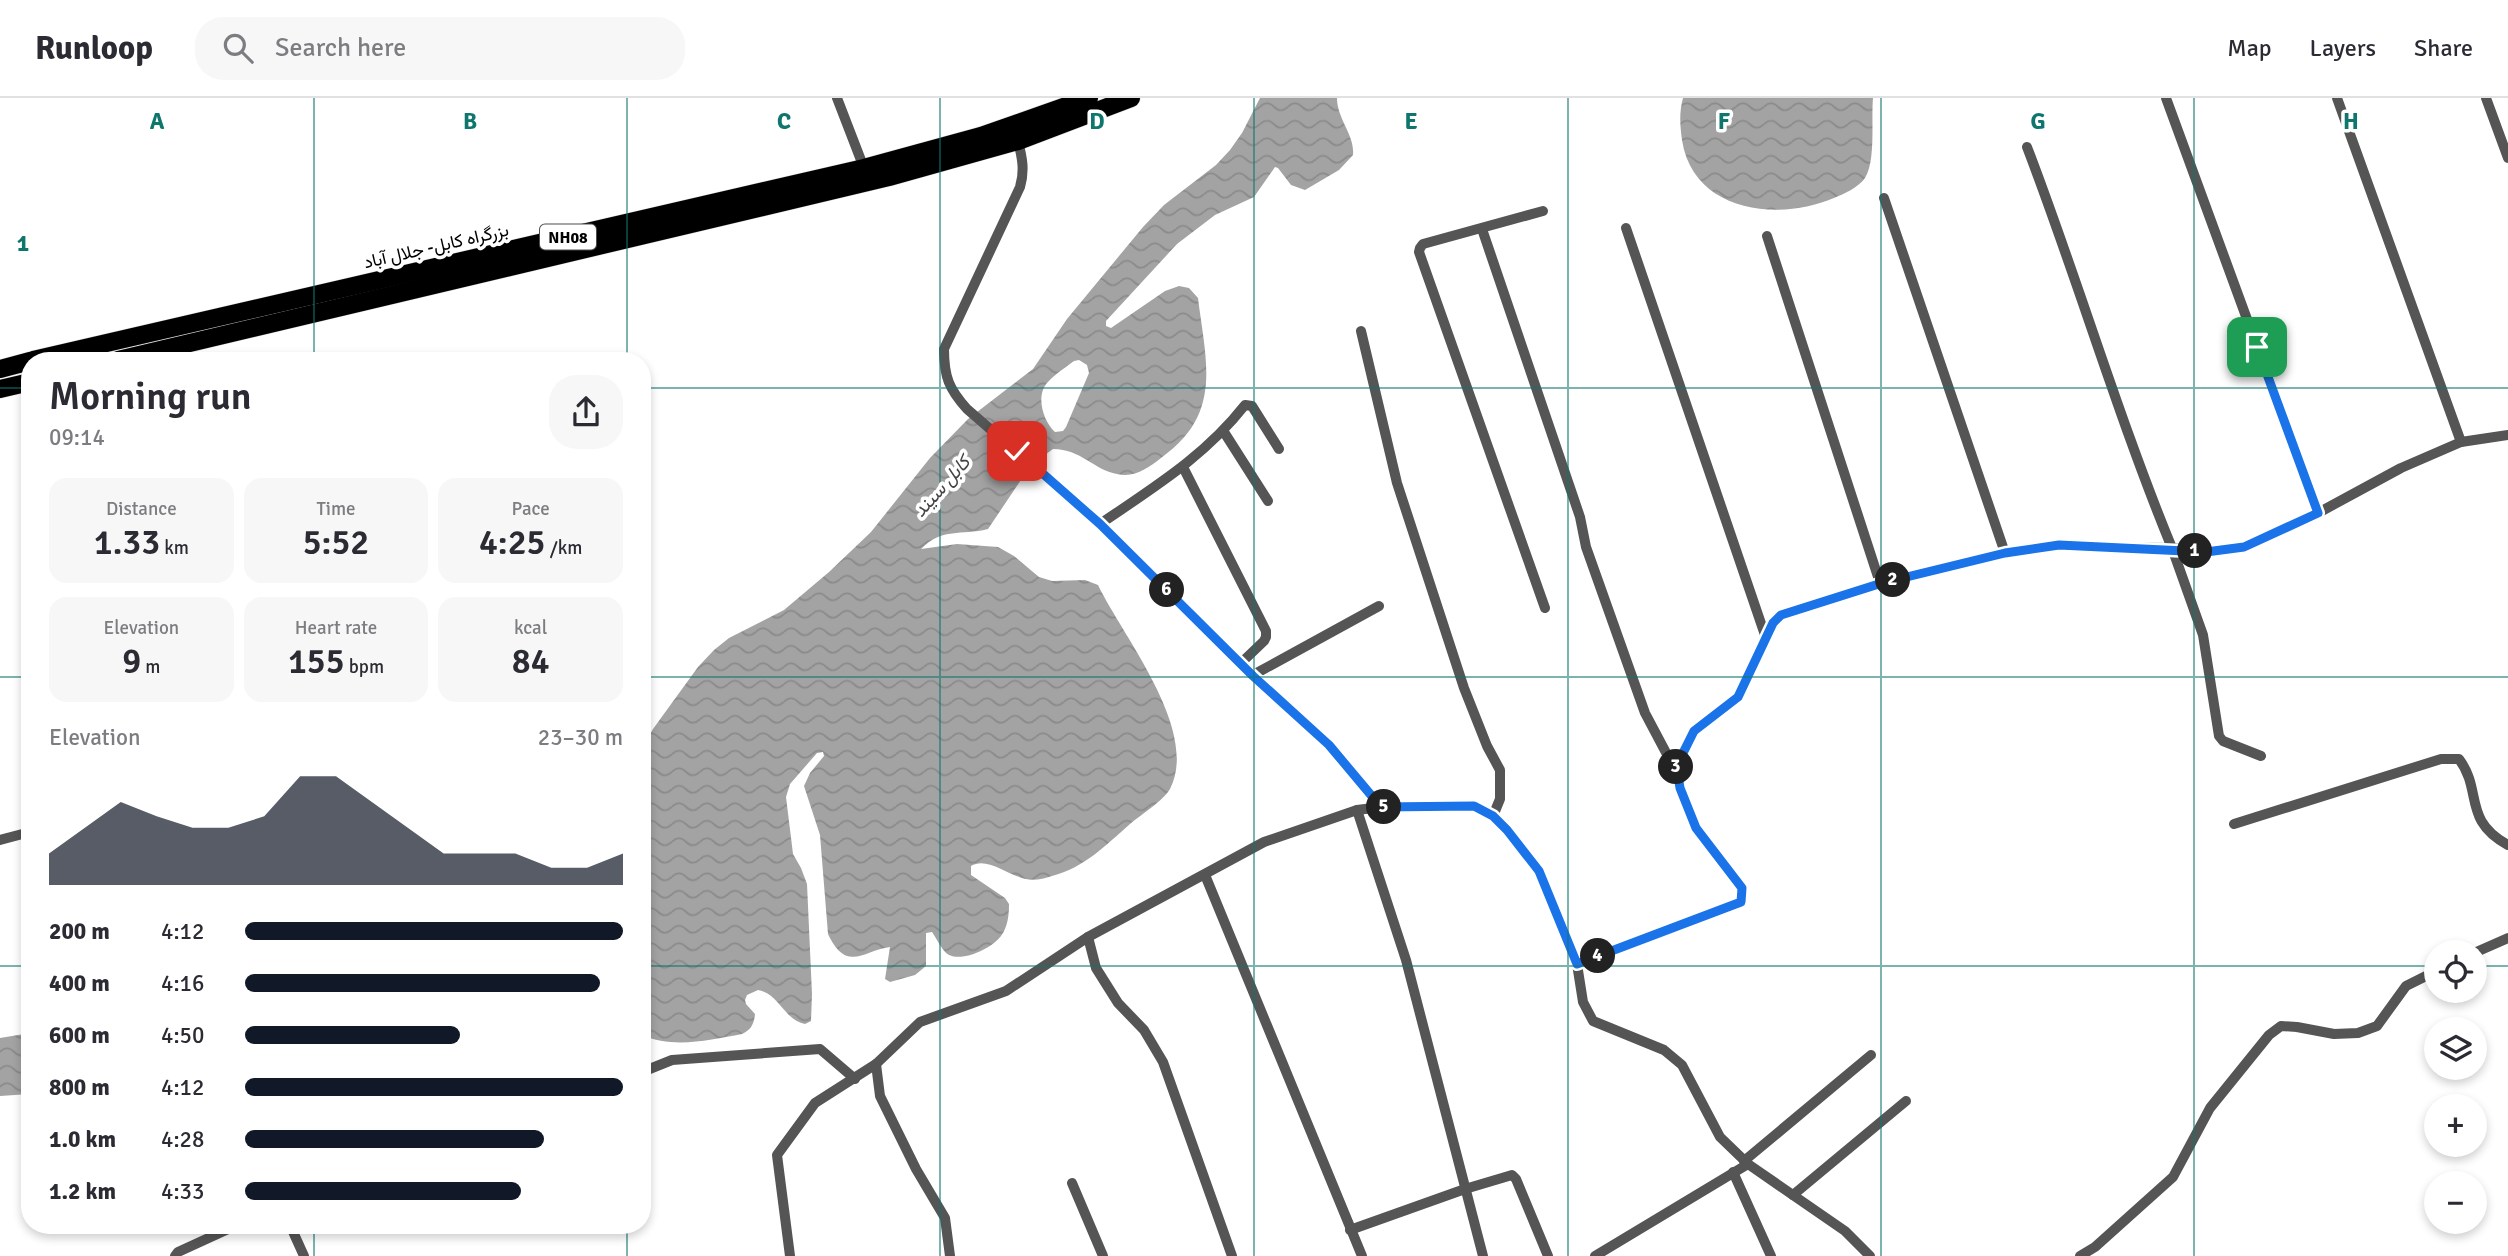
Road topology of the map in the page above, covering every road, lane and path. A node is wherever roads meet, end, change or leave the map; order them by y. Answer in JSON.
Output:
{"nodes":[{"id":1,"x":837,"y":98,"type":"edge"},
{"id":2,"x":1089,"y":98,"type":"edge"},
{"id":3,"x":1131,"y":98,"type":"edge"},
{"id":4,"x":2166,"y":98,"type":"edge"},
{"id":5,"x":2337,"y":98,"type":"edge"},
{"id":6,"x":2486,"y":98,"type":"edge"},
{"id":7,"x":1018,"y":141,"type":"junction"},
{"id":8,"x":983,"y":144,"type":"junction"},
{"id":9,"x":2027,"y":147,"type":"dead end"},
{"id":10,"x":2508,"y":158,"type":"edge"},
{"id":11,"x":864,"y":168,"type":"junction"},
{"id":12,"x":887,"y":170,"type":"junction"},
{"id":13,"x":823,"y":185,"type":"junction"},
{"id":14,"x":1884,"y":198,"type":"dead end"},
{"id":15,"x":1543,"y":211,"type":"dead end"},
{"id":16,"x":1626,"y":228,"type":"dead end"},
{"id":17,"x":1482,"y":229,"type":"junction"},
{"id":18,"x":1767,"y":236,"type":"dead end"},
{"id":19,"x":236,"y":323,"type":"junction"},
{"id":20,"x":1361,"y":331,"type":"dead end"},
{"id":21,"x":78,"y":352,"type":"edge"},
{"id":22,"x":144,"y":352,"type":"edge"},
{"id":23,"x":21,"y":384,"type":"edge"},
{"id":24,"x":0,"y":389,"type":"edge"},
{"id":25,"x":1224,"y":432,"type":"junction"},
{"id":26,"x":2508,"y":435,"type":"edge"},
{"id":27,"x":2461,"y":442,"type":"junction"},
{"id":28,"x":1279,"y":449,"type":"dead end"},
{"id":29,"x":1183,"y":467,"type":"junction"},
{"id":30,"x":1268,"y":501,"type":"dead end"},
{"id":31,"x":2318,"y":513,"type":"junction"},
{"id":32,"x":1100,"y":524,"type":"junction"},
{"id":33,"x":2172,"y":548,"type":"junction"},
{"id":34,"x":2005,"y":553,"type":"junction"},
{"id":35,"x":1880,"y":583,"type":"junction"},
{"id":36,"x":1379,"y":606,"type":"dead end"},
{"id":37,"x":1545,"y":608,"type":"dead end"},
{"id":38,"x":1766,"y":638,"type":"junction"},
{"id":39,"x":1241,"y":663,"type":"junction"},
{"id":40,"x":1253,"y":676,"type":"junction"},
{"id":41,"x":2261,"y":756,"type":"dead end"},
{"id":42,"x":1676,"y":763,"type":"junction"},
{"id":43,"x":1381,"y":807,"type":"junction"},
{"id":44,"x":1357,"y":810,"type":"junction"},
{"id":45,"x":1493,"y":816,"type":"junction"},
{"id":46,"x":2234,"y":824,"type":"dead end"},
{"id":47,"x":21,"y":834,"type":"edge"},
{"id":48,"x":0,"y":839,"type":"edge"},
{"id":49,"x":2508,"y":845,"type":"edge"},
{"id":50,"x":1205,"y":875,"type":"junction"},
{"id":51,"x":1088,"y":937,"type":"junction"},
{"id":52,"x":2508,"y":938,"type":"edge"},
{"id":53,"x":2487,"y":948,"type":"edge"},
{"id":54,"x":1577,"y":964,"type":"junction"},
{"id":55,"x":2424,"y":977,"type":"edge"},
{"id":56,"x":1871,"y":1055,"type":"dead end"},
{"id":57,"x":876,"y":1064,"type":"junction"},
{"id":58,"x":651,"y":1068,"type":"edge"},
{"id":59,"x":855,"y":1079,"type":"junction"},
{"id":60,"x":1906,"y":1101,"type":"dead end"},
{"id":61,"x":1746,"y":1162,"type":"junction"},
{"id":62,"x":1734,"y":1172,"type":"junction"},
{"id":63,"x":1072,"y":1183,"type":"dead end"},
{"id":64,"x":1465,"y":1189,"type":"junction"},
{"id":65,"x":1793,"y":1195,"type":"junction"},
{"id":66,"x":1350,"y":1230,"type":"junction"},
{"id":67,"x":217,"y":1234,"type":"edge"},
{"id":68,"x":294,"y":1234,"type":"edge"},
{"id":69,"x":175,"y":1256,"type":"edge"},
{"id":70,"x":304,"y":1256,"type":"edge"},
{"id":71,"x":790,"y":1256,"type":"edge"},
{"id":72,"x":950,"y":1256,"type":"edge"},
{"id":73,"x":1103,"y":1256,"type":"edge"},
{"id":74,"x":1232,"y":1256,"type":"edge"},
{"id":75,"x":1362,"y":1256,"type":"edge"},
{"id":76,"x":1483,"y":1256,"type":"edge"},
{"id":77,"x":1548,"y":1256,"type":"edge"},
{"id":78,"x":1596,"y":1256,"type":"edge"},
{"id":79,"x":1771,"y":1256,"type":"edge"},
{"id":80,"x":1870,"y":1256,"type":"edge"},
{"id":81,"x":2080,"y":1256,"type":"edge"}],
"edges":[{"from":1,"to":11,"type":"street"},
{"from":2,"to":8,"type":"highway","name":"بزرگراه کابل- جلال آباد","number":"NH08"},
{"from":3,"to":7,"type":"highway","name":"بزرگراه کابل- جلال آباد","number":"NH08"},
{"from":4,"to":31,"type":"street"},
{"from":5,"to":27,"type":"street"},
{"from":6,"to":10,"type":"street"},
{"from":7,"to":8,"type":"highway","name":"بزرگراه کابل- جلال آباد","number":"NH08"},
{"from":7,"to":32,"type":"street"},
{"from":8,"to":12,"type":"highway","name":"بزرگراه کابل- جلال آباد","number":"NH08"},
{"from":9,"to":33,"type":"street"},
{"from":11,"to":12,"type":"highway","name":"بزرگراه کابل- جلال آباد","number":"NH08"},
{"from":11,"to":13,"type":"highway","name":"بزرگراه کابل- جلال آباد","number":"NH08"},
{"from":12,"to":13,"type":"highway","name":"بزرگراه کابل- جلال آباد","number":"NH08"},
{"from":13,"to":19,"type":"highway","name":"بزرگراه کابل- جلال آباد","number":"NH08"},
{"from":14,"to":34,"type":"street"},
{"from":15,"to":17,"type":"street"},
{"from":16,"to":38,"type":"street"},
{"from":17,"to":37,"type":"street"},
{"from":17,"to":42,"type":"street"},
{"from":18,"to":35,"type":"street"},
{"from":19,"to":21,"type":"highway","name":"بزرگراه کابل- جلال آباد","number":"NH08"},
{"from":19,"to":22,"type":"highway","name":"بزرگراه کابل- جلال آباد","number":"NH08"},
{"from":20,"to":45,"type":"street"},
{"from":23,"to":24,"type":"highway"},
{"from":25,"to":28,"type":"street"},
{"from":25,"to":29,"type":"street"},
{"from":25,"to":30,"type":"street"},
{"from":26,"to":27,"type":"street"},
{"from":27,"to":31,"type":"street"},
{"from":29,"to":32,"type":"street"},
{"from":29,"to":39,"type":"street"},
{"from":31,"to":33,"type":"street"},
{"from":32,"to":39,"type":"street"},
{"from":33,"to":34,"type":"street"},
{"from":33,"to":41,"type":"street"},
{"from":34,"to":35,"type":"street"},
{"from":35,"to":38,"type":"street"},
{"from":36,"to":40,"type":"street"},
{"from":38,"to":42,"type":"street"},
{"from":39,"to":40,"type":"street"},
{"from":40,"to":43,"type":"street"},
{"from":42,"to":54,"type":"street"},
{"from":43,"to":44,"type":"street"},
{"from":43,"to":45,"type":"street"},
{"from":44,"to":50,"type":"street"},
{"from":44,"to":64,"type":"street"},
{"from":45,"to":54,"type":"street"},
{"from":46,"to":49,"type":"street"},
{"from":47,"to":48,"type":"street"},
{"from":50,"to":51,"type":"street"},
{"from":50,"to":66,"type":"street"},
{"from":51,"to":57,"type":"street"},
{"from":51,"to":74,"type":"street"},
{"from":52,"to":53,"type":"street"},
{"from":54,"to":61,"type":"street"},
{"from":55,"to":81,"type":"street"},
{"from":56,"to":61,"type":"street"},
{"from":57,"to":59,"type":"street"},
{"from":57,"to":72,"type":"street"},
{"from":58,"to":59,"type":"street"},
{"from":59,"to":71,"type":"street"},
{"from":60,"to":65,"type":"street"},
{"from":61,"to":62,"type":"street"},
{"from":61,"to":65,"type":"street"},
{"from":62,"to":78,"type":"street"},
{"from":62,"to":79,"type":"street"},
{"from":63,"to":73,"type":"street"},
{"from":64,"to":66,"type":"street"},
{"from":64,"to":76,"type":"street"},
{"from":64,"to":77,"type":"street"},
{"from":65,"to":80,"type":"street"},
{"from":66,"to":75,"type":"street"},
{"from":67,"to":69,"type":"street"},
{"from":68,"to":70,"type":"street"}]}
